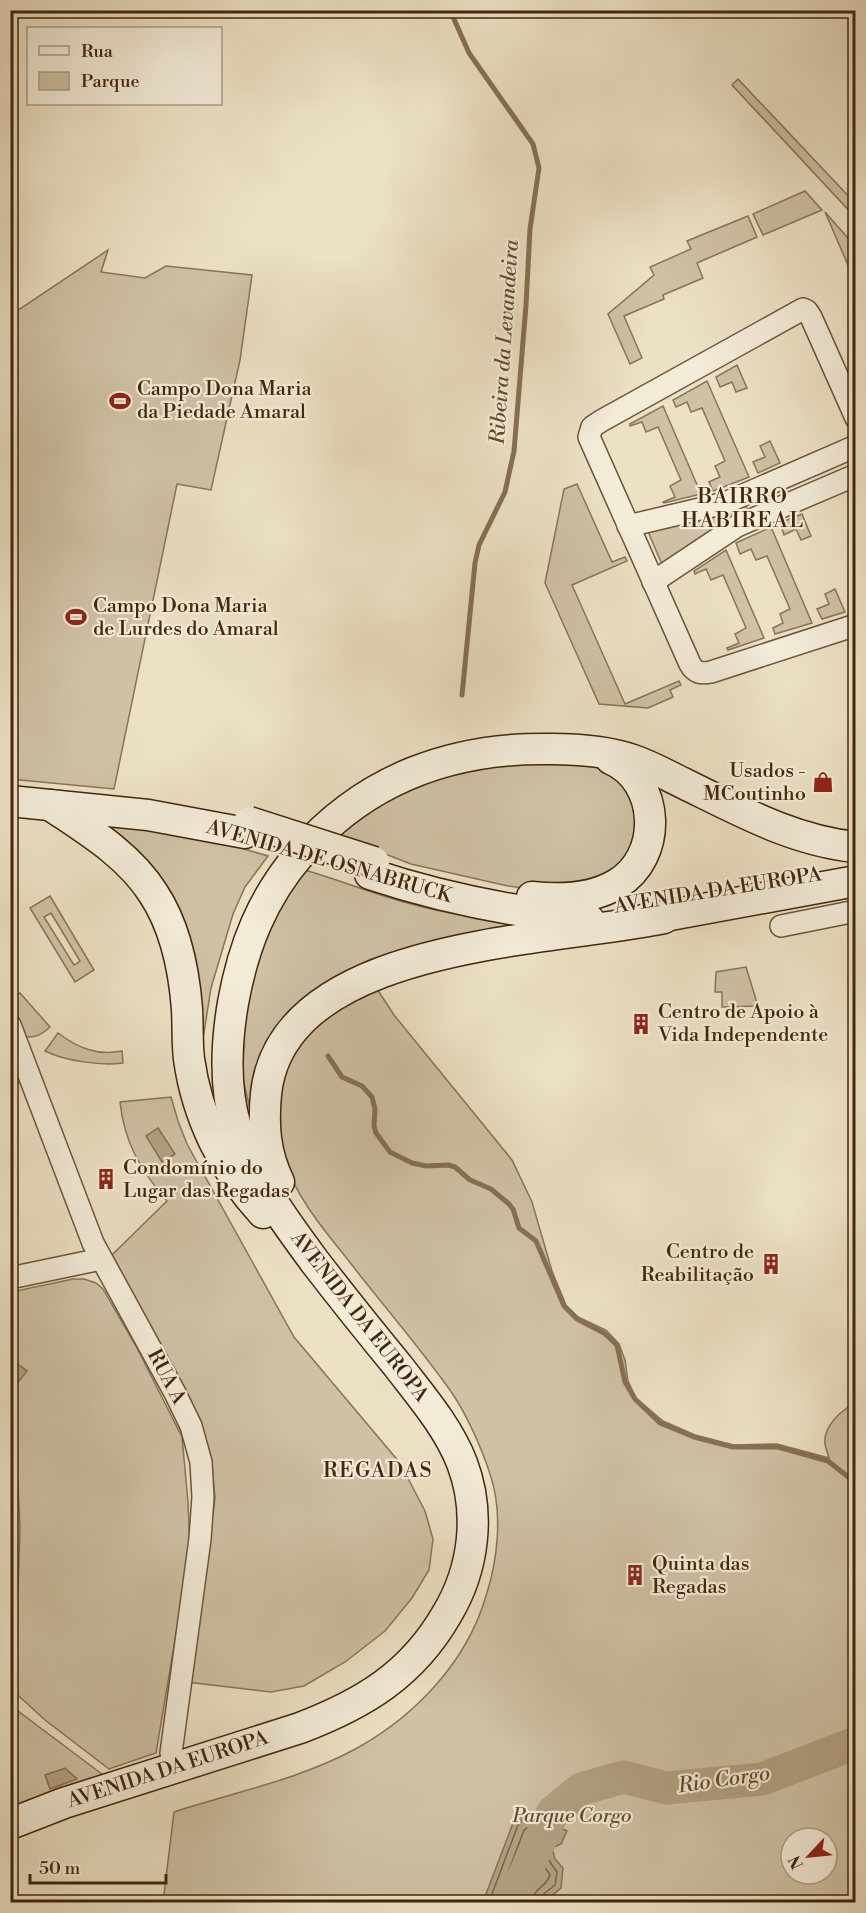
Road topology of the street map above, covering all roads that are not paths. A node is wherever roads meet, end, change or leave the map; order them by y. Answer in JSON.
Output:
{"nodes":[{"id":1,"x":855,"y":418,"type":"edge"},
{"id":2,"x":855,"y":446,"type":"edge"},
{"id":3,"x":855,"y":474,"type":"edge"},
{"id":4,"x":628,"y":526,"type":"junction"},
{"id":5,"x":653,"y":582,"type":"junction"},
{"id":6,"x":855,"y":625,"type":"edge"},
{"id":7,"x":582,"y":751,"type":"junction"},
{"id":8,"x":10,"y":801,"type":"edge"},
{"id":9,"x":50,"y":805,"type":"junction"},
{"id":10,"x":855,"y":847,"type":"edge"},
{"id":11,"x":855,"y":867,"type":"edge"},
{"id":12,"x":372,"y":868,"type":"junction"},
{"id":13,"x":855,"y":881,"type":"edge"},
{"id":14,"x":855,"y":911,"type":"edge"},
{"id":15,"x":540,"y":914,"type":"junction"},
{"id":16,"x":664,"y":918,"type":"junction"},
{"id":17,"x":781,"y":926,"type":"dead end"},
{"id":18,"x":10,"y":1025,"type":"edge"},
{"id":19,"x":101,"y":1258,"type":"junction"},
{"id":20,"x":10,"y":1278,"type":"edge"},
{"id":21,"x":335,"y":1288,"type":"junction"},
{"id":22,"x":171,"y":1753,"type":"dead end"},
{"id":23,"x":10,"y":1824,"type":"edge"}],
"edges":[{"from":1,"to":4,"type":"street"},
{"from":2,"to":4,"type":"street"},
{"from":3,"to":5,"type":"street"},
{"from":4,"to":5,"type":"street"},
{"from":5,"to":6,"type":"street"},
{"from":7,"to":10,"type":"main road"},
{"from":7,"to":12,"type":"main road"},
{"from":7,"to":21,"type":"main road","name":"AVENIDA DA EUROPA"},
{"from":8,"to":9,"type":"main road","name":"AVENIDA DE OSNABRUCK"},
{"from":9,"to":12,"type":"main road","name":"AVENIDA DE OSNABRUCK"},
{"from":9,"to":21,"type":"main road"},
{"from":11,"to":15,"type":"main road","name":"AVENIDA DA EUROPA"},
{"from":12,"to":15,"type":"main road","name":"AVENIDA DE OSNABRUCK"},
{"from":13,"to":16,"type":"main road","name":"AVENIDA DA EUROPA"},
{"from":14,"to":17,"type":"street"},
{"from":15,"to":16,"type":"main road","name":"AVENIDA DA EUROPA"},
{"from":16,"to":21,"type":"main road"},
{"from":18,"to":19,"type":"street","name":"RUA A"},
{"from":19,"to":20,"type":"street"},
{"from":19,"to":22,"type":"street","name":"RUA A"},
{"from":21,"to":23,"type":"main road","name":"AVENIDA DA EUROPA"}]}
